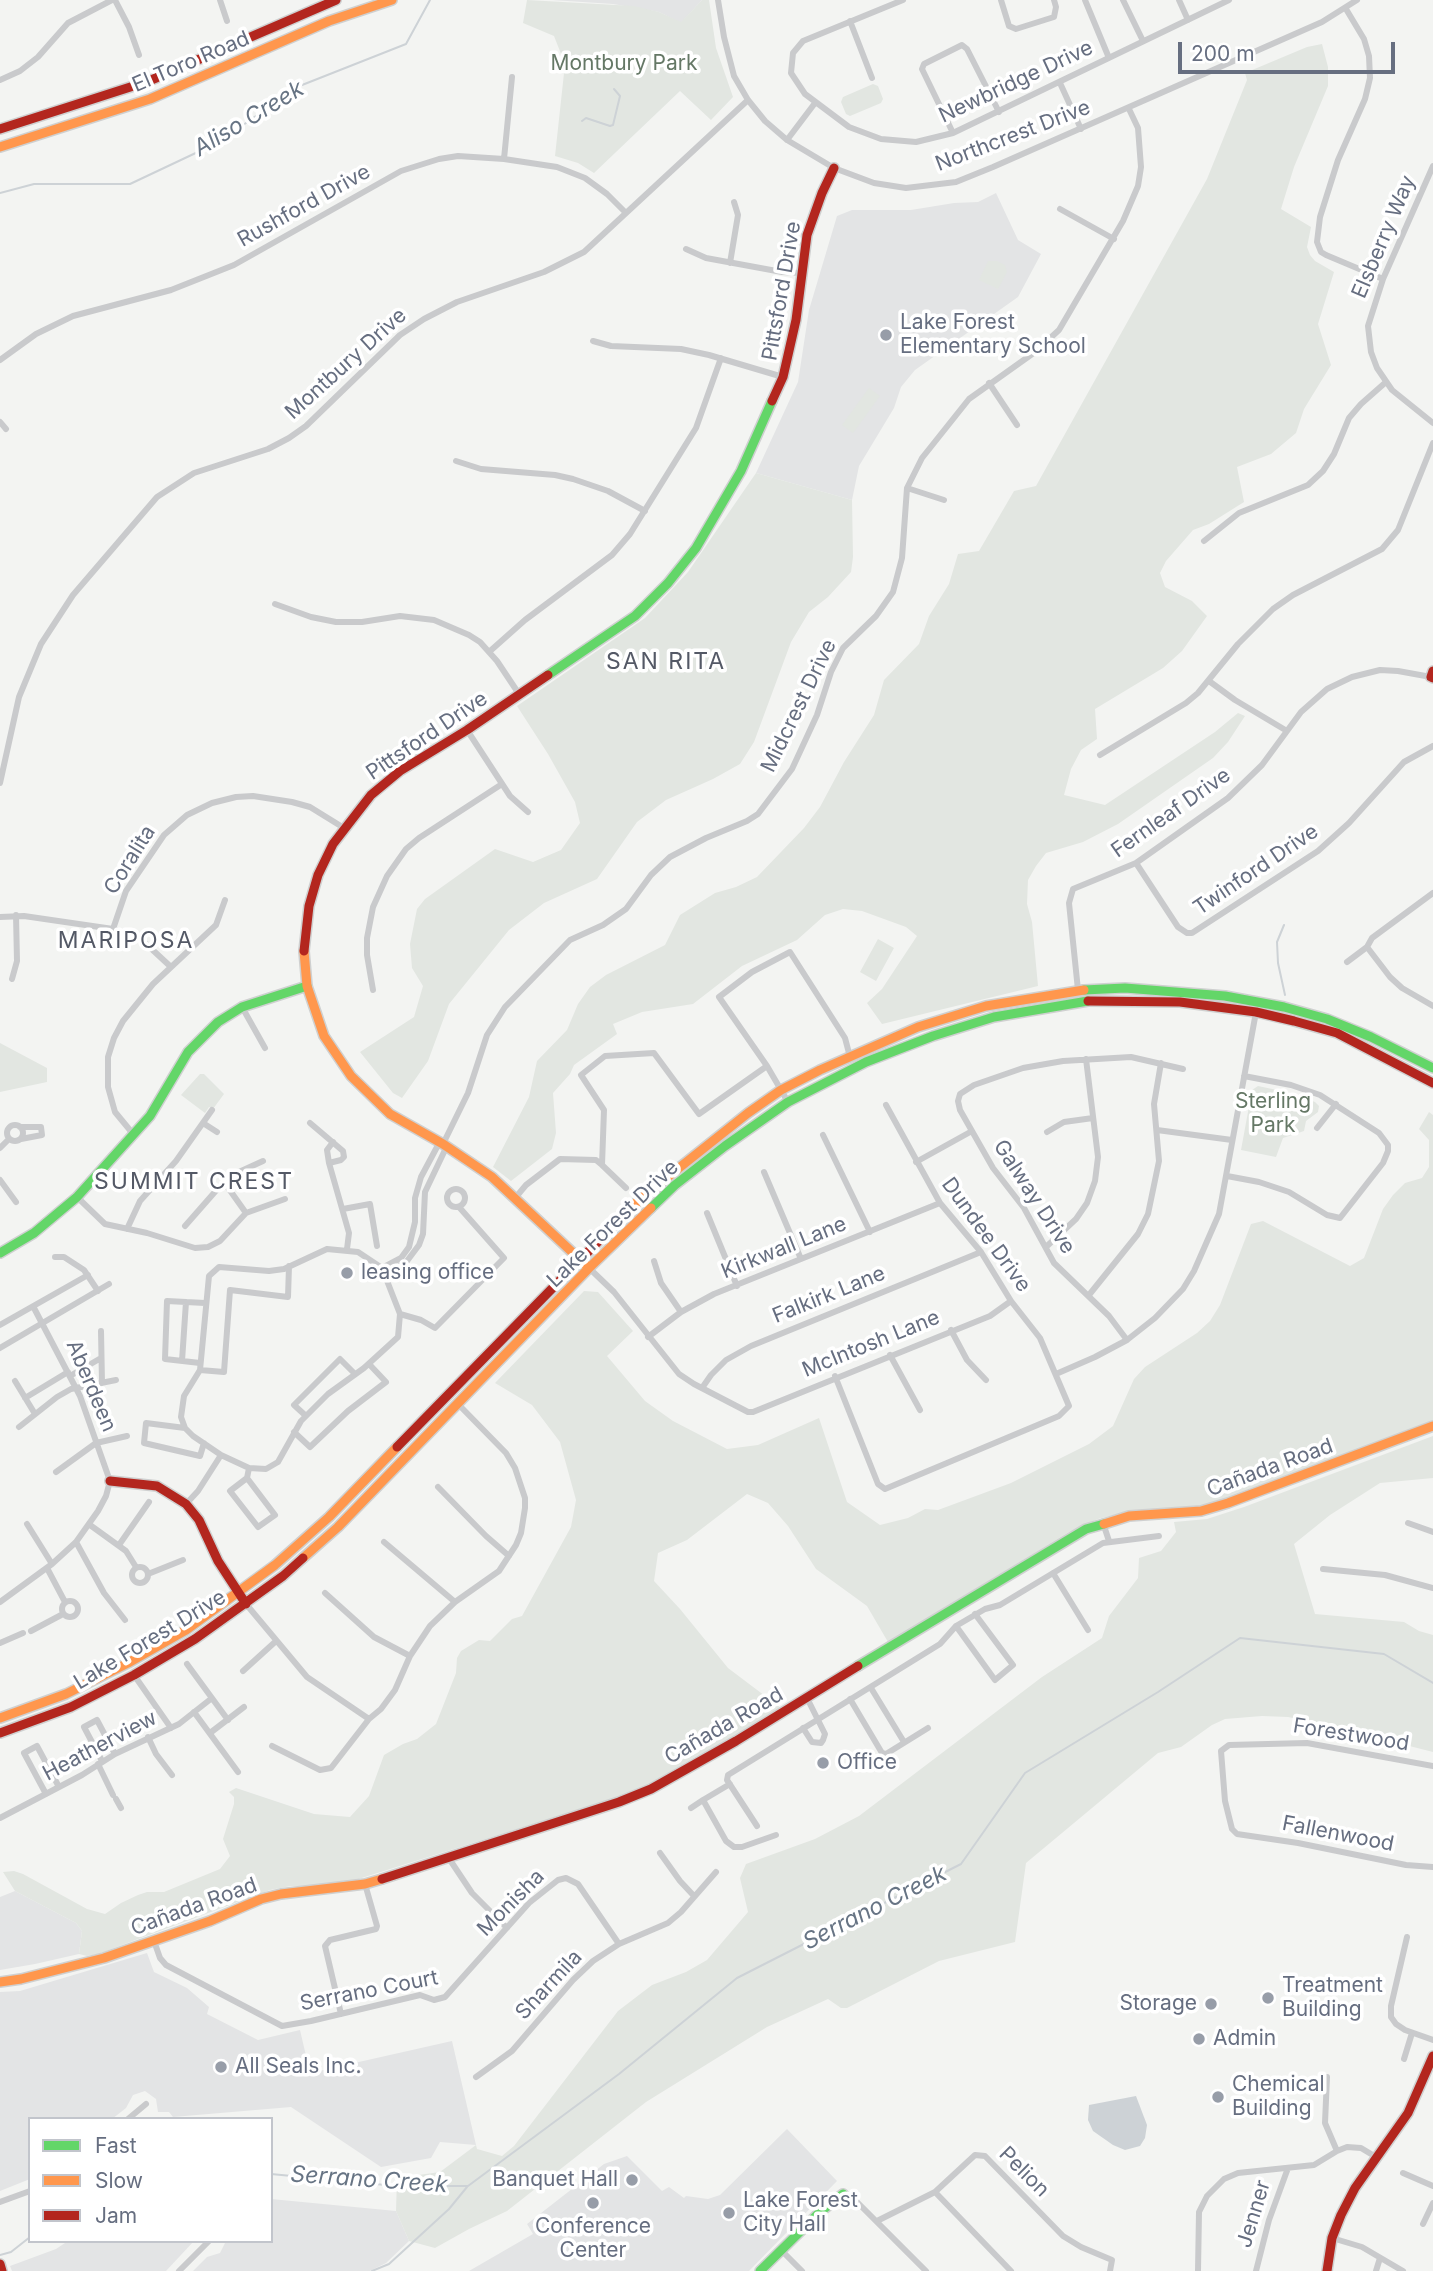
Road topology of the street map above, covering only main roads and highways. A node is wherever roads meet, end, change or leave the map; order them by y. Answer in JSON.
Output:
{"nodes":[{"id":1,"x":336,"y":0,"type":"edge"},
{"id":2,"x":392,"y":0,"type":"edge"},
{"id":3,"x":0,"y":129,"type":"edge"},
{"id":4,"x":0,"y":148,"type":"edge"},
{"id":5,"x":834,"y":168,"type":"road end"},
{"id":6,"x":307,"y":986,"type":"junction"},
{"id":7,"x":1406,"y":1067,"type":"junction"},
{"id":8,"x":1432,"y":1067,"type":"edge"},
{"id":9,"x":1433,"y":1083,"type":"edge"},
{"id":10,"x":0,"y":1253,"type":"edge"},
{"id":11,"x":580,"y":1259,"type":"junction"},
{"id":12,"x":589,"y":1268,"type":"junction"},
{"id":13,"x":1433,"y":1426,"type":"edge"},
{"id":14,"x":110,"y":1481,"type":"road end"},
{"id":15,"x":237,"y":1594,"type":"junction"},
{"id":16,"x":246,"y":1604,"type":"junction"},
{"id":17,"x":167,"y":1640,"type":"junction"},
{"id":18,"x":134,"y":1675,"type":"junction"},
{"id":19,"x":94,"y":1680,"type":"junction"},
{"id":20,"x":0,"y":1718,"type":"edge"},
{"id":21,"x":0,"y":1733,"type":"edge"},
{"id":22,"x":0,"y":1982,"type":"edge"},
{"id":23,"x":1433,"y":2056,"type":"edge"},
{"id":24,"x":843,"y":2194,"type":"road end"},
{"id":25,"x":0,"y":2264,"type":"edge"},
{"id":26,"x":2,"y":2271,"type":"edge"},
{"id":27,"x":760,"y":2271,"type":"edge"},
{"id":28,"x":1327,"y":2271,"type":"edge"}],
"edges":[{"from":1,"to":3,"type":"main road","name":"El Toro Road"},
{"from":2,"to":4,"type":"main road","name":"El Toro Road"},
{"from":5,"to":6,"type":"main road","name":"Pittsford Drive"},
{"from":6,"to":10,"type":"main road"},
{"from":6,"to":11,"type":"main road","name":"Pittsford Drive"},
{"from":7,"to":8,"type":"main road"},
{"from":7,"to":9,"type":"main road","name":"Lake Forest Drive"},
{"from":7,"to":12,"type":"main road","name":"Lake Forest Drive"},
{"from":8,"to":11,"type":"main road","name":"Lake Forest Drive"},
{"from":11,"to":12,"type":"main road","name":"Pittsford Drive"},
{"from":11,"to":15,"type":"main road","name":"Lake Forest Drive"},
{"from":12,"to":16,"type":"main road","name":"Lake Forest Drive"},
{"from":13,"to":22,"type":"main road","name":"Cañada Road"},
{"from":14,"to":15,"type":"main road"},
{"from":15,"to":16,"type":"main road"},
{"from":15,"to":17,"type":"main road","name":"Lake Forest Drive"},
{"from":16,"to":18,"type":"main road","name":"Lake Forest Drive"},
{"from":17,"to":18,"type":"main road"},
{"from":17,"to":19,"type":"main road","name":"Lake Forest Drive"},
{"from":18,"to":19,"type":"main road"},
{"from":18,"to":21,"type":"main road","name":"Lake Forest Drive"},
{"from":19,"to":20,"type":"main road","name":"Lake Forest Drive"},
{"from":23,"to":28,"type":"main road"},
{"from":24,"to":27,"type":"main road"},
{"from":25,"to":26,"type":"main road"}]}
